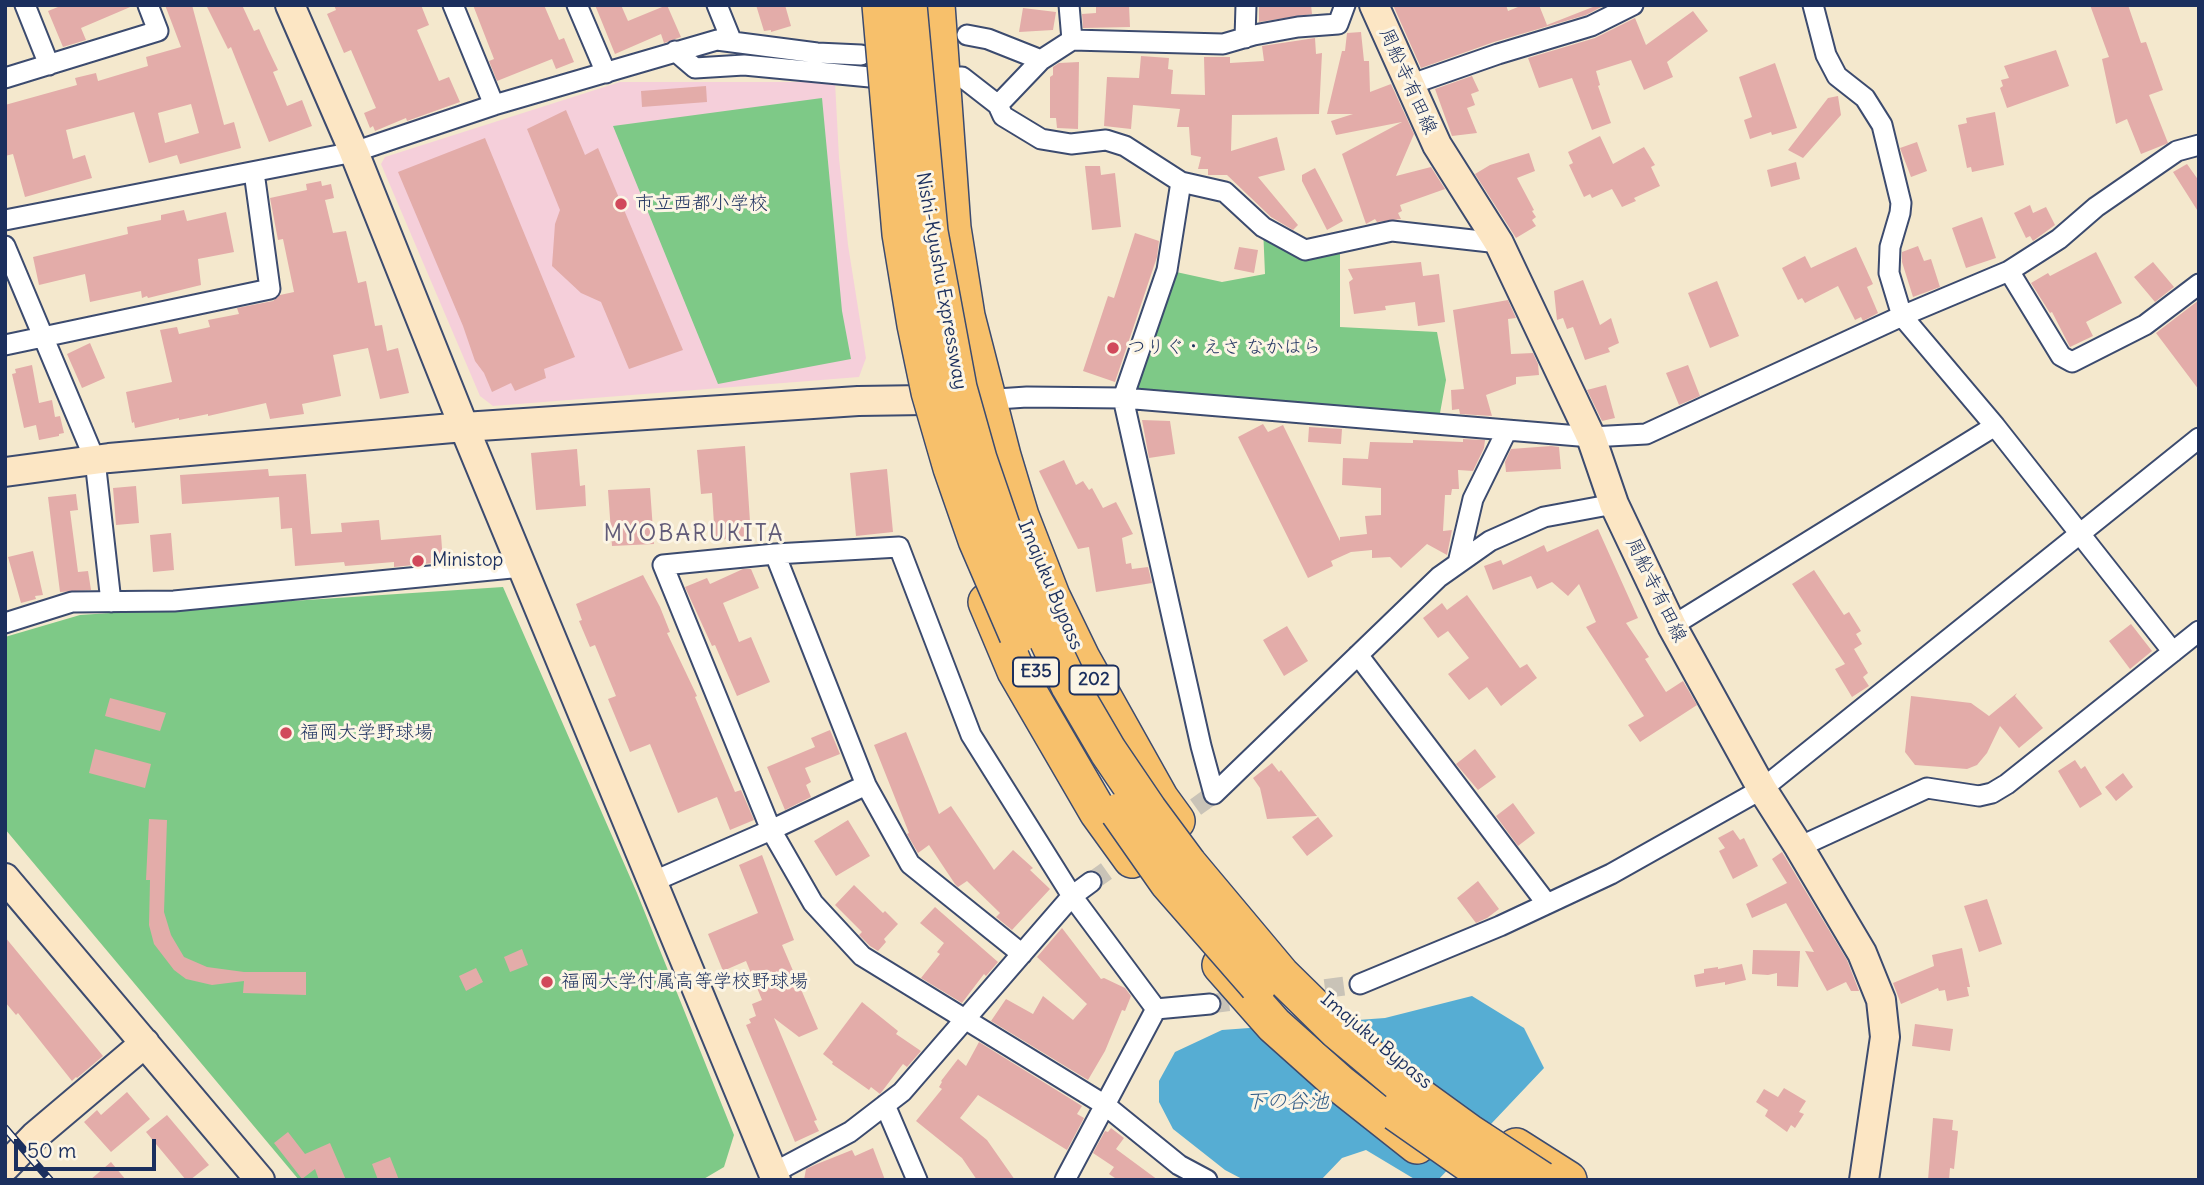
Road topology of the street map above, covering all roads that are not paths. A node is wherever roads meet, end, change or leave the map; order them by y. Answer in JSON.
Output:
{"nodes":[{"id":1,"x":25,"y":5,"type":"edge"},
{"id":2,"x":148,"y":5,"type":"edge"},
{"id":3,"x":290,"y":5,"type":"edge"},
{"id":4,"x":453,"y":5,"type":"edge"},
{"id":5,"x":577,"y":5,"type":"edge"},
{"id":6,"x":717,"y":5,"type":"edge"},
{"id":7,"x":866,"y":5,"type":"edge"},
{"id":8,"x":881,"y":5,"type":"edge"},
{"id":9,"x":908,"y":5,"type":"edge"},
{"id":10,"x":936,"y":5,"type":"edge"},
{"id":11,"x":1069,"y":5,"type":"edge"},
{"id":12,"x":1246,"y":5,"type":"edge"},
{"id":13,"x":1345,"y":5,"type":"edge"},
{"id":14,"x":1374,"y":5,"type":"edge"},
{"id":15,"x":1633,"y":5,"type":"edge"},
{"id":16,"x":1813,"y":5,"type":"edge"},
{"id":17,"x":967,"y":35,"type":"dead end"},
{"id":18,"x":1245,"y":38,"type":"junction"},
{"id":19,"x":1072,"y":40,"type":"junction"},
{"id":20,"x":732,"y":42,"type":"junction"},
{"id":21,"x":675,"y":51,"type":"junction"},
{"id":22,"x":1041,"y":60,"type":"junction"},
{"id":23,"x":49,"y":65,"type":"junction"},
{"id":24,"x":866,"y":66,"type":"junction"},
{"id":25,"x":606,"y":73,"type":"junction"},
{"id":26,"x":942,"y":77,"type":"junction"},
{"id":27,"x":5,"y":78,"type":"edge"},
{"id":28,"x":1409,"y":85,"type":"junction"},
{"id":29,"x":494,"y":105,"type":"junction"},
{"id":30,"x":998,"y":105,"type":"junction"},
{"id":31,"x":2199,"y":145,"type":"edge"},
{"id":32,"x":354,"y":152,"type":"junction"},
{"id":33,"x":254,"y":172,"type":"junction"},
{"id":34,"x":1181,"y":182,"type":"junction"},
{"id":35,"x":5,"y":220,"type":"edge"},
{"id":36,"x":1499,"y":243,"type":"junction"},
{"id":37,"x":5,"y":246,"type":"edge"},
{"id":38,"x":2009,"y":271,"type":"junction"},
{"id":39,"x":2199,"y":284,"type":"edge"},
{"id":40,"x":1902,"y":316,"type":"junction"},
{"id":41,"x":43,"y":337,"type":"junction"},
{"id":42,"x":5,"y":345,"type":"edge"},
{"id":43,"x":1123,"y":398,"type":"junction"},
{"id":44,"x":920,"y":400,"type":"junction"},
{"id":45,"x":987,"y":400,"type":"junction"},
{"id":46,"x":1995,"y":426,"type":"junction"},
{"id":47,"x":464,"y":427,"type":"junction"},
{"id":48,"x":1507,"y":430,"type":"junction"},
{"id":49,"x":1591,"y":437,"type":"junction"},
{"id":50,"x":2199,"y":438,"type":"edge"},
{"id":51,"x":95,"y":460,"type":"junction"},
{"id":52,"x":5,"y":472,"type":"edge"},
{"id":53,"x":1614,"y":504,"type":"junction"},
{"id":54,"x":2081,"y":534,"type":"junction"},
{"id":55,"x":775,"y":554,"type":"junction"},
{"id":56,"x":1458,"y":563,"type":"junction"},
{"id":57,"x":522,"y":567,"type":"junction"},
{"id":58,"x":111,"y":602,"type":"junction"},
{"id":59,"x":5,"y":624,"type":"edge"},
{"id":60,"x":1672,"y":626,"type":"junction"},
{"id":61,"x":2199,"y":631,"type":"edge"},
{"id":62,"x":2173,"y":652,"type":"junction"},
{"id":63,"x":1358,"y":655,"type":"junction"},
{"id":64,"x":866,"y":785,"type":"junction"},
{"id":65,"x":1762,"y":789,"type":"junction"},
{"id":66,"x":771,"y":830,"type":"junction"},
{"id":67,"x":1799,"y":847,"type":"junction"},
{"id":68,"x":5,"y":878,"type":"edge"},
{"id":69,"x":653,"y":882,"type":"junction"},
{"id":70,"x":1091,"y":882,"type":"tunnel mouth"},
{"id":71,"x":1072,"y":897,"type":"junction"},
{"id":72,"x":1547,"y":904,"type":"junction"},
{"id":73,"x":1022,"y":954,"type":"junction"},
{"id":74,"x":1360,"y":984,"type":"tunnel mouth"},
{"id":75,"x":1210,"y":1004,"type":"tunnel mouth"},
{"id":76,"x":1156,"y":1009,"type":"junction"},
{"id":77,"x":966,"y":1020,"type":"junction"},
{"id":78,"x":145,"y":1043,"type":"junction"},
{"id":79,"x":885,"y":1105,"type":"junction"},
{"id":80,"x":1105,"y":1105,"type":"junction"},
{"id":81,"x":5,"y":1167,"type":"edge"},
{"id":82,"x":5,"y":1175,"type":"edge"},
{"id":83,"x":769,"y":1177,"type":"edge"},
{"id":84,"x":9,"y":1180,"type":"edge"},
{"id":85,"x":260,"y":1180,"type":"edge"},
{"id":86,"x":917,"y":1180,"type":"edge"},
{"id":87,"x":1065,"y":1180,"type":"edge"},
{"id":88,"x":1207,"y":1180,"type":"edge"},
{"id":89,"x":1463,"y":1180,"type":"edge"},
{"id":90,"x":1493,"y":1180,"type":"edge"},
{"id":91,"x":1541,"y":1180,"type":"edge"},
{"id":92,"x":1568,"y":1180,"type":"edge"},
{"id":93,"x":1864,"y":1180,"type":"edge"}],
"edges":[{"from":1,"to":23,"type":"street"},
{"from":2,"to":23,"type":"street"},
{"from":3,"to":32,"type":"street"},
{"from":4,"to":29,"type":"street"},
{"from":5,"to":25,"type":"street"},
{"from":6,"to":20,"type":"street"},
{"from":7,"to":24,"type":"highway"},
{"from":8,"to":90,"type":"highway","name":"Nishi-Kyushu Expressway","number":"E35","bridge":true},
{"from":9,"to":91,"type":"highway","name":"Nishi-Kyushu Expressway","number":"E35","bridge":true},
{"from":10,"to":26,"type":"highway","name":"Imajuku Bypass","number":"202"},
{"from":11,"to":19,"type":"street"},
{"from":12,"to":18,"type":"street"},
{"from":13,"to":18,"type":"street"},
{"from":14,"to":28,"type":"street","name":"周船寺有田線"},
{"from":15,"to":28,"type":"street"},
{"from":16,"to":40,"type":"street"},
{"from":17,"to":22,"type":"street"},
{"from":18,"to":19,"type":"street"},
{"from":19,"to":22,"type":"street"},
{"from":20,"to":21,"type":"street"},
{"from":20,"to":24,"type":"street"},
{"from":21,"to":24,"type":"street"},
{"from":21,"to":25,"type":"street"},
{"from":22,"to":30,"type":"street"},
{"from":23,"to":27,"type":"street"},
{"from":24,"to":44,"type":"highway"},
{"from":25,"to":29,"type":"street"},
{"from":26,"to":30,"type":"street"},
{"from":26,"to":45,"type":"highway","name":"Imajuku Bypass","number":"202"},
{"from":28,"to":36,"type":"street","name":"周船寺有田線"},
{"from":29,"to":32,"type":"street"},
{"from":30,"to":34,"type":"street"},
{"from":31,"to":38,"type":"street"},
{"from":32,"to":33,"type":"street"},
{"from":32,"to":47,"type":"street"},
{"from":33,"to":35,"type":"street"},
{"from":33,"to":41,"type":"street"},
{"from":34,"to":36,"type":"street"},
{"from":34,"to":43,"type":"street"},
{"from":36,"to":49,"type":"street","name":"周船寺有田線"},
{"from":37,"to":41,"type":"street"},
{"from":38,"to":39,"type":"street"},
{"from":38,"to":40,"type":"street"},
{"from":40,"to":46,"type":"street"},
{"from":40,"to":49,"type":"street"},
{"from":41,"to":42,"type":"street"},
{"from":41,"to":51,"type":"street"},
{"from":43,"to":45,"type":"street"},
{"from":43,"to":48,"type":"street"},
{"from":43,"to":63,"type":"street"},
{"from":44,"to":45,"type":"street"},
{"from":44,"to":47,"type":"street"},
{"from":44,"to":89,"type":"highway"},
{"from":45,"to":92,"type":"highway","name":"Imajuku Bypass","number":"202"},
{"from":46,"to":54,"type":"street"},
{"from":46,"to":60,"type":"street"},
{"from":47,"to":51,"type":"street"},
{"from":47,"to":57,"type":"street"},
{"from":48,"to":49,"type":"street"},
{"from":48,"to":56,"type":"street"},
{"from":49,"to":53,"type":"street","name":"周船寺有田線"},
{"from":50,"to":54,"type":"street"},
{"from":51,"to":52,"type":"street"},
{"from":51,"to":58,"type":"street"},
{"from":53,"to":56,"type":"street"},
{"from":53,"to":60,"type":"street","name":"周船寺有田線"},
{"from":54,"to":62,"type":"street"},
{"from":54,"to":65,"type":"street"},
{"from":55,"to":64,"type":"street"},
{"from":55,"to":66,"type":"street"},
{"from":55,"to":71,"type":"street"},
{"from":56,"to":63,"type":"street"},
{"from":57,"to":58,"type":"street"},
{"from":57,"to":69,"type":"street"},
{"from":58,"to":59,"type":"street"},
{"from":60,"to":65,"type":"street","name":"周船寺有田線"},
{"from":61,"to":62,"type":"street"},
{"from":62,"to":67,"type":"street"},
{"from":63,"to":72,"type":"street"},
{"from":64,"to":66,"type":"street"},
{"from":64,"to":73,"type":"street"},
{"from":65,"to":67,"type":"street","name":"周船寺有田線"},
{"from":65,"to":72,"type":"street"},
{"from":66,"to":69,"type":"street"},
{"from":66,"to":77,"type":"street"},
{"from":67,"to":93,"type":"street","name":"周船寺有田線"},
{"from":68,"to":78,"type":"street"},
{"from":69,"to":83,"type":"street"},
{"from":70,"to":71,"type":"street"},
{"from":71,"to":73,"type":"street"},
{"from":71,"to":76,"type":"street"},
{"from":72,"to":74,"type":"street"},
{"from":73,"to":77,"type":"street"},
{"from":75,"to":76,"type":"street"},
{"from":76,"to":80,"type":"street"},
{"from":77,"to":79,"type":"street"},
{"from":77,"to":80,"type":"street"},
{"from":78,"to":81,"type":"street"},
{"from":78,"to":85,"type":"street"},
{"from":79,"to":83,"type":"street"},
{"from":79,"to":86,"type":"street"},
{"from":80,"to":87,"type":"street"},
{"from":80,"to":88,"type":"street"},
{"from":82,"to":84,"type":"street"}]}
